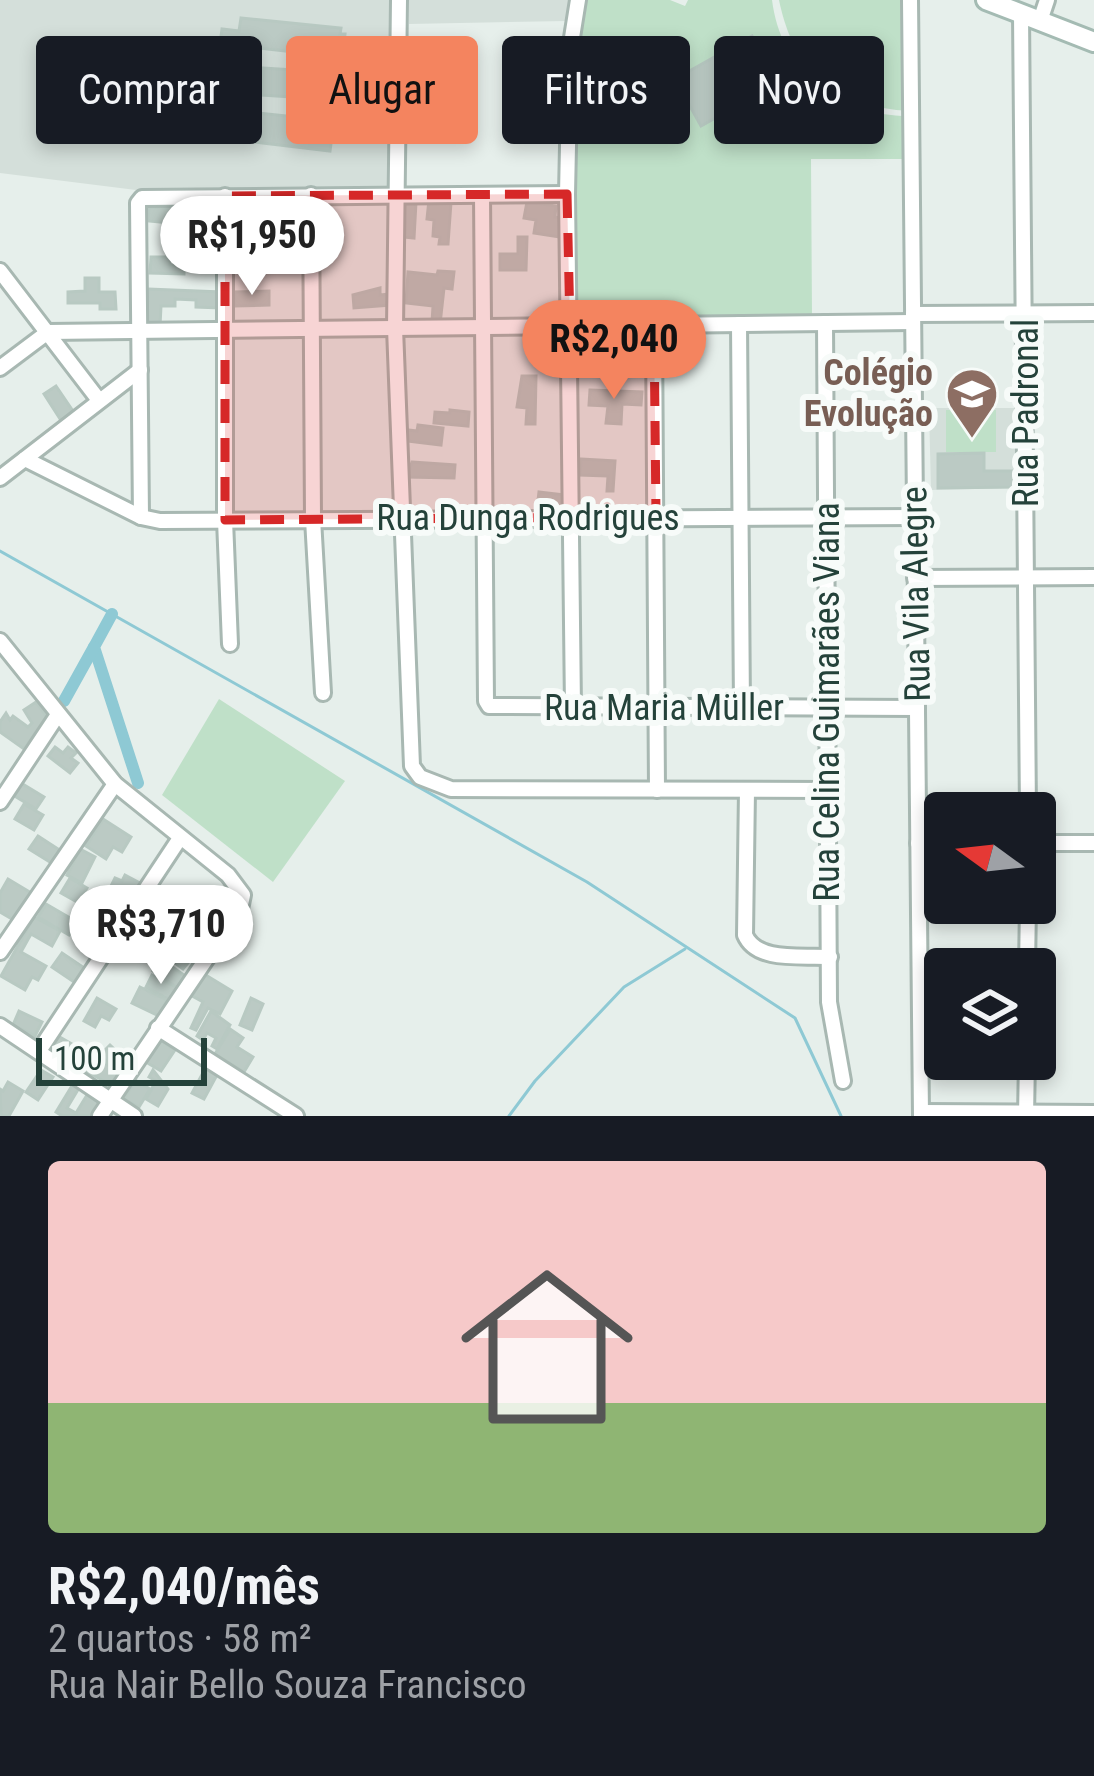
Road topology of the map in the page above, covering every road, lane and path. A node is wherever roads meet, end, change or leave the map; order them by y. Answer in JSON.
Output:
{"nodes":[{"id":1,"x":399,"y":0,"type":"edge"},
{"id":2,"x":578,"y":0,"type":"edge"},
{"id":3,"x":910,"y":0,"type":"edge"},
{"id":4,"x":986,"y":0,"type":"edge"},
{"id":5,"x":1047,"y":0,"type":"edge"},
{"id":6,"x":1030,"y":17,"type":"junction"},
{"id":7,"x":1094,"y":42,"type":"edge"},
{"id":8,"x":567,"y":194,"type":"junction"},
{"id":9,"x":311,"y":195,"type":"junction"},
{"id":10,"x":394,"y":195,"type":"junction"},
{"id":11,"x":482,"y":195,"type":"junction"},
{"id":12,"x":225,"y":196,"type":"junction"},
{"id":13,"x":0,"y":272,"type":"edge"},
{"id":14,"x":1026,"y":313,"type":"junction"},
{"id":15,"x":1094,"y":313,"type":"edge"},
{"id":16,"x":913,"y":318,"type":"junction"},
{"id":17,"x":825,"y":323,"type":"junction"},
{"id":18,"x":740,"y":324,"type":"junction"},
{"id":19,"x":654,"y":325,"type":"junction"},
{"id":20,"x":570,"y":326,"type":"junction"},
{"id":21,"x":483,"y":327,"type":"junction"},
{"id":22,"x":394,"y":328,"type":"junction"},
{"id":23,"x":311,"y":329,"type":"junction"},
{"id":24,"x":224,"y":330,"type":"junction"},
{"id":25,"x":139,"y":331,"type":"junction"},
{"id":26,"x":48,"y":332,"type":"junction"},
{"id":27,"x":0,"y":368,"type":"edge"},
{"id":28,"x":140,"y":370,"type":"junction"},
{"id":29,"x":98,"y":399,"type":"junction"},
{"id":30,"x":25,"y":459,"type":"junction"},
{"id":31,"x":0,"y":478,"type":"edge"},
{"id":32,"x":141,"y":517,"type":"junction"},
{"id":33,"x":486,"y":517,"type":"junction"},
{"id":34,"x":571,"y":517,"type":"junction"},
{"id":35,"x":656,"y":517,"type":"junction"},
{"id":36,"x":741,"y":517,"type":"junction"},
{"id":37,"x":826,"y":517,"type":"junction"},
{"id":38,"x":915,"y":517,"type":"junction"},
{"id":39,"x":400,"y":518,"type":"junction"},
{"id":40,"x":313,"y":519,"type":"junction"},
{"id":41,"x":225,"y":520,"type":"junction"},
{"id":42,"x":1094,"y":577,"type":"edge"},
{"id":43,"x":915,"y":578,"type":"junction"},
{"id":44,"x":1027,"y":578,"type":"junction"},
{"id":45,"x":0,"y":641,"type":"edge"},
{"id":46,"x":230,"y":644,"type":"dead end"},
{"id":47,"x":323,"y":694,"type":"dead end"},
{"id":48,"x":573,"y":708,"type":"junction"},
{"id":49,"x":656,"y":708,"type":"junction"},
{"id":50,"x":742,"y":708,"type":"junction"},
{"id":51,"x":826,"y":708,"type":"junction"},
{"id":52,"x":917,"y":708,"type":"junction"},
{"id":53,"x":57,"y":716,"type":"junction"},
{"id":54,"x":116,"y":784,"type":"junction"},
{"id":55,"x":657,"y":790,"type":"junction"},
{"id":56,"x":747,"y":790,"type":"junction"},
{"id":57,"x":828,"y":790,"type":"junction"},
{"id":58,"x":1028,"y":792,"type":"edge"},
{"id":59,"x":0,"y":802,"type":"edge"},
{"id":60,"x":180,"y":838,"type":"junction"},
{"id":61,"x":918,"y":843,"type":"junction"},
{"id":62,"x":924,"y":843,"type":"edge"},
{"id":63,"x":1056,"y":843,"type":"edge"},
{"id":64,"x":1094,"y":843,"type":"edge"},
{"id":65,"x":0,"y":952,"type":"edge"},
{"id":66,"x":830,"y":957,"type":"junction"},
{"id":67,"x":0,"y":1026,"type":"edge"},
{"id":68,"x":158,"y":1028,"type":"junction"},
{"id":69,"x":38,"y":1052,"type":"junction"},
{"id":70,"x":1027,"y":1080,"type":"edge"},
{"id":71,"x":842,"y":1081,"type":"dead end"},
{"id":72,"x":110,"y":1100,"type":"junction"},
{"id":73,"x":1094,"y":1113,"type":"edge"},
{"id":74,"x":921,"y":1114,"type":"edge"},
{"id":75,"x":1026,"y":1114,"type":"edge"},
{"id":76,"x":100,"y":1116,"type":"edge"},
{"id":77,"x":134,"y":1116,"type":"edge"},
{"id":78,"x":296,"y":1116,"type":"edge"}],
"edges":[{"from":1,"to":10,"type":"street"},
{"from":2,"to":8,"type":"street"},
{"from":3,"to":16,"type":"street","name":"Rua Vila Alegre"},
{"from":4,"to":6,"type":"street"},
{"from":5,"to":6,"type":"street","name":"Rua Padronal"},
{"from":6,"to":7,"type":"street"},
{"from":6,"to":14,"type":"street","name":"Rua Padronal"},
{"from":8,"to":11,"type":"street"},
{"from":8,"to":20,"type":"street"},
{"from":9,"to":10,"type":"street"},
{"from":9,"to":12,"type":"street"},
{"from":9,"to":23,"type":"street"},
{"from":10,"to":11,"type":"street"},
{"from":10,"to":22,"type":"street"},
{"from":11,"to":21,"type":"street"},
{"from":12,"to":24,"type":"street"},
{"from":12,"to":25,"type":"street"},
{"from":13,"to":26,"type":"street"},
{"from":14,"to":15,"type":"street"},
{"from":14,"to":16,"type":"street"},
{"from":14,"to":44,"type":"street","name":"Rua Padronal"},
{"from":16,"to":17,"type":"street"},
{"from":16,"to":38,"type":"street","name":"Rua Vila Alegre"},
{"from":17,"to":18,"type":"street"},
{"from":17,"to":37,"type":"street","name":"Rua Celina Guimarães Viana"},
{"from":18,"to":19,"type":"street"},
{"from":18,"to":36,"type":"street"},
{"from":19,"to":20,"type":"street"},
{"from":19,"to":35,"type":"street"},
{"from":20,"to":21,"type":"street"},
{"from":20,"to":34,"type":"street"},
{"from":21,"to":22,"type":"street"},
{"from":21,"to":33,"type":"street"},
{"from":22,"to":23,"type":"street"},
{"from":22,"to":39,"type":"street"},
{"from":23,"to":24,"type":"street"},
{"from":23,"to":40,"type":"street"},
{"from":24,"to":25,"type":"street"},
{"from":24,"to":41,"type":"street"},
{"from":25,"to":26,"type":"street"},
{"from":25,"to":28,"type":"street"},
{"from":26,"to":27,"type":"street"},
{"from":26,"to":29,"type":"street"},
{"from":28,"to":29,"type":"street"},
{"from":28,"to":32,"type":"street"},
{"from":29,"to":30,"type":"street"},
{"from":30,"to":31,"type":"street"},
{"from":30,"to":32,"type":"street"},
{"from":32,"to":41,"type":"street","name":"Rua Dunga Rodrigues"},
{"from":33,"to":34,"type":"street","name":"Rua Dunga Rodrigues"},
{"from":33,"to":39,"type":"street","name":"Rua Dunga Rodrigues"},
{"from":33,"to":48,"type":"street","name":"Rua Maria Müller"},
{"from":34,"to":35,"type":"street","name":"Rua Dunga Rodrigues"},
{"from":34,"to":48,"type":"street"},
{"from":35,"to":36,"type":"street","name":"Rua Dunga Rodrigues"},
{"from":35,"to":49,"type":"street"},
{"from":36,"to":37,"type":"street","name":"Rua Dunga Rodrigues"},
{"from":36,"to":50,"type":"street"},
{"from":37,"to":38,"type":"street","name":"Rua Dunga Rodrigues"},
{"from":37,"to":51,"type":"street","name":"Rua Celina Guimarães Viana"},
{"from":38,"to":43,"type":"street","name":"Rua Vila Alegre"},
{"from":39,"to":40,"type":"street","name":"Rua Dunga Rodrigues"},
{"from":39,"to":55,"type":"street"},
{"from":40,"to":41,"type":"street","name":"Rua Dunga Rodrigues"},
{"from":40,"to":47,"type":"street"},
{"from":41,"to":46,"type":"street"},
{"from":42,"to":44,"type":"street"},
{"from":43,"to":44,"type":"street"},
{"from":43,"to":52,"type":"street","name":"Rua Vila Alegre"},
{"from":44,"to":58,"type":"street","name":"Rua Padronal"},
{"from":45,"to":53,"type":"street"},
{"from":48,"to":49,"type":"street","name":"Rua Maria Müller"},
{"from":49,"to":50,"type":"street","name":"Rua Maria Müller"},
{"from":49,"to":55,"type":"street"},
{"from":50,"to":51,"type":"street","name":"Rua Maria Müller"},
{"from":51,"to":52,"type":"street","name":"Rua Maria Müller"},
{"from":51,"to":57,"type":"street","name":"Rua Celina Guimarães Viana"},
{"from":52,"to":61,"type":"street","name":"Rua Vila Alegre"},
{"from":53,"to":54,"type":"street"},
{"from":53,"to":59,"type":"street"},
{"from":54,"to":60,"type":"street"},
{"from":54,"to":65,"type":"street"},
{"from":55,"to":56,"type":"street"},
{"from":56,"to":57,"type":"street"},
{"from":56,"to":66,"type":"street"},
{"from":57,"to":66,"type":"street","name":"Rua Celina Guimarães Viana"},
{"from":60,"to":68,"type":"street"},
{"from":60,"to":69,"type":"street"},
{"from":61,"to":62,"type":"street"},
{"from":61,"to":74,"type":"street","name":"Rua Vila Alegre"},
{"from":63,"to":64,"type":"street"},
{"from":66,"to":71,"type":"street","name":"Rua Celina Guimarães Viana"},
{"from":67,"to":69,"type":"street"},
{"from":68,"to":72,"type":"street"},
{"from":68,"to":78,"type":"street"},
{"from":69,"to":72,"type":"street"},
{"from":70,"to":75,"type":"street"},
{"from":72,"to":76,"type":"street"},
{"from":72,"to":77,"type":"street"},
{"from":73,"to":75,"type":"street"},
{"from":74,"to":75,"type":"street"}]}
